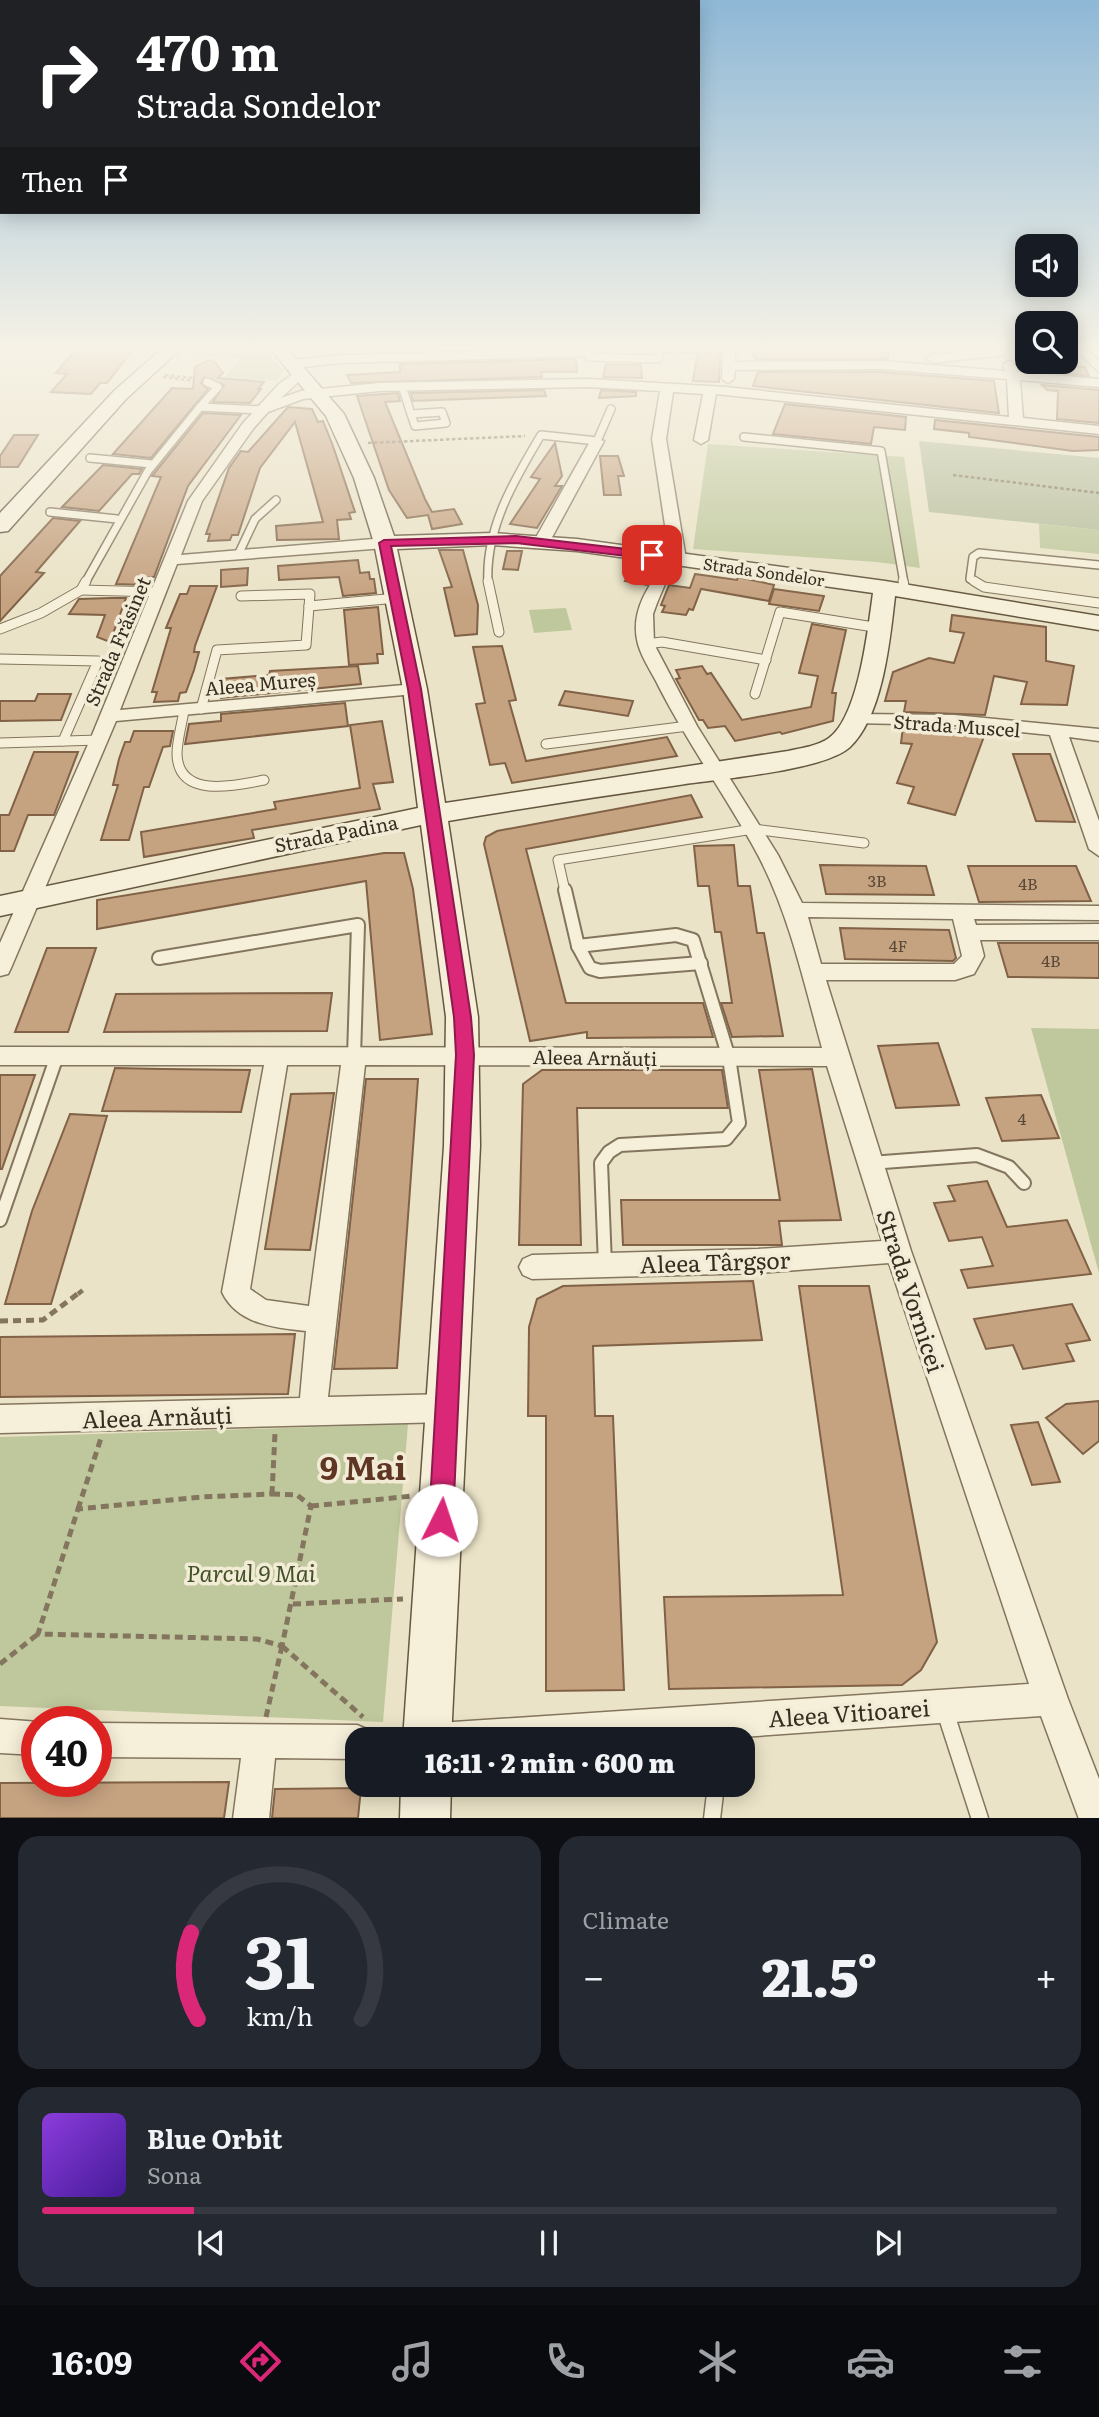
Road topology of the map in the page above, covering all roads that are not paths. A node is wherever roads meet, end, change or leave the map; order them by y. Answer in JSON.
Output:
{"nodes":[{"id":1,"x":88,"y":431,"type":"edge"},
{"id":2,"x":180,"y":431,"type":"edge"},
{"id":3,"x":246,"y":431,"type":"edge"},
{"id":4,"x":344,"y":431,"type":"edge"},
{"id":5,"x":601,"y":431,"type":"edge"},
{"id":6,"x":660,"y":431,"type":"edge"},
{"id":7,"x":703,"y":431,"type":"edge"},
{"id":8,"x":744,"y":437,"type":"dead end"},
{"id":9,"x":701,"y":440,"type":"dead end"},
{"id":10,"x":597,"y":441,"type":"junction"},
{"id":11,"x":90,"y":458,"type":"dead end"},
{"id":12,"x":152,"y":464,"type":"junction"},
{"id":13,"x":276,"y":500,"type":"dead end"},
{"id":14,"x":50,"y":513,"type":"dead end"},
{"id":15,"x":117,"y":519,"type":"junction"},
{"id":16,"x":2,"y":521,"type":"edge"},
{"id":17,"x":492,"y":539,"type":"junction"},
{"id":18,"x":542,"y":541,"type":"junction"},
{"id":19,"x":384,"y":543,"type":"junction"},
{"id":20,"x":238,"y":555,"type":"junction"},
{"id":21,"x":678,"y":559,"type":"junction"},
{"id":22,"x":173,"y":560,"type":"junction"},
{"id":23,"x":1099,"y":565,"type":"edge"},
{"id":24,"x":895,"y":589,"type":"junction"},
{"id":25,"x":81,"y":590,"type":"junction"},
{"id":26,"x":160,"y":592,"type":"junction"},
{"id":27,"x":241,"y":596,"type":"dead end"},
{"id":28,"x":397,"y":598,"type":"junction"},
{"id":29,"x":1099,"y":603,"type":"edge"},
{"id":30,"x":309,"y":606,"type":"junction"},
{"id":31,"x":1099,"y":624,"type":"edge"},
{"id":32,"x":880,"y":628,"type":"junction"},
{"id":33,"x":0,"y":629,"type":"edge"},
{"id":34,"x":499,"y":632,"type":"dead end"},
{"id":35,"x":646,"y":644,"type":"junction"},
{"id":36,"x":0,"y":659,"type":"edge"},
{"id":37,"x":766,"y":660,"type":"junction"},
{"id":38,"x":415,"y":689,"type":"junction"},
{"id":39,"x":755,"y":695,"type":"dead end"},
{"id":40,"x":193,"y":710,"type":"junction"},
{"id":41,"x":108,"y":716,"type":"junction"},
{"id":42,"x":856,"y":719,"type":"junction"},
{"id":43,"x":688,"y":726,"type":"junction"},
{"id":44,"x":1058,"y":732,"type":"junction"},
{"id":45,"x":1099,"y":735,"type":"edge"},
{"id":46,"x":99,"y":740,"type":"junction"},
{"id":47,"x":63,"y":741,"type":"junction"},
{"id":48,"x":0,"y":743,"type":"edge"},
{"id":49,"x":546,"y":744,"type":"dead end"},
{"id":50,"x":716,"y":770,"type":"junction"},
{"id":51,"x":264,"y":780,"type":"dead end"},
{"id":52,"x":434,"y":814,"type":"junction"},
{"id":53,"x":753,"y":829,"type":"junction"},
{"id":54,"x":864,"y":844,"type":"dead end"},
{"id":55,"x":1099,"y":849,"type":"edge"},
{"id":56,"x":14,"y":903,"type":"edge"},
{"id":57,"x":794,"y":910,"type":"junction"},
{"id":58,"x":1099,"y":913,"type":"edge"},
{"id":59,"x":965,"y":922,"type":"junction"},
{"id":60,"x":1099,"y":932,"type":"edge"},
{"id":61,"x":578,"y":946,"type":"junction"},
{"id":62,"x":159,"y":958,"type":"dead end"},
{"id":63,"x":701,"y":963,"type":"junction"},
{"id":64,"x":0,"y":968,"type":"edge"},
{"id":65,"x":813,"y":972,"type":"junction"},
{"id":66,"x":465,"y":1055,"type":"junction"},
{"id":67,"x":0,"y":1056,"type":"edge"},
{"id":68,"x":57,"y":1056,"type":"junction"},
{"id":69,"x":354,"y":1057,"type":"junction"},
{"id":70,"x":836,"y":1057,"type":"junction"},
{"id":71,"x":276,"y":1058,"type":"junction"},
{"id":72,"x":729,"y":1058,"type":"junction"},
{"id":73,"x":870,"y":1163,"type":"junction"},
{"id":74,"x":1024,"y":1183,"type":"dead end"},
{"id":75,"x":0,"y":1220,"type":"edge"},
{"id":76,"x":898,"y":1251,"type":"junction"},
{"id":77,"x":605,"y":1265,"type":"junction"},
{"id":78,"x":532,"y":1268,"type":"dead end"},
{"id":79,"x":321,"y":1320,"type":"junction"},
{"id":80,"x":448,"y":1408,"type":"junction"},
{"id":81,"x":313,"y":1409,"type":"junction"},
{"id":82,"x":0,"y":1419,"type":"edge"},
{"id":83,"x":1051,"y":1699,"type":"junction"},
{"id":84,"x":944,"y":1706,"type":"junction"},
{"id":85,"x":428,"y":1727,"type":"edge"},
{"id":86,"x":631,"y":1727,"type":"edge"},
{"id":87,"x":345,"y":1734,"type":"edge"},
{"id":88,"x":0,"y":1736,"type":"edge"},
{"id":89,"x":21,"y":1737,"type":"edge"},
{"id":90,"x":112,"y":1740,"type":"edge"},
{"id":91,"x":260,"y":1743,"type":"junction"},
{"id":92,"x":426,"y":1797,"type":"edge"},
{"id":93,"x":715,"y":1797,"type":"edge"},
{"id":94,"x":251,"y":1818,"type":"edge"},
{"id":95,"x":425,"y":1818,"type":"edge"},
{"id":96,"x":712,"y":1818,"type":"edge"},
{"id":97,"x":980,"y":1818,"type":"edge"},
{"id":98,"x":1097,"y":1818,"type":"edge"}],
"edges":[{"from":1,"to":16,"type":"street"},
{"from":2,"to":12,"type":"lane"},
{"from":3,"to":22,"type":"street","name":"Strada Frăsinet"},
{"from":4,"to":19,"type":"street"},
{"from":5,"to":10,"type":"lane"},
{"from":6,"to":21,"type":"street"},
{"from":7,"to":9,"type":"street"},
{"from":8,"to":24,"type":"lane"},
{"from":10,"to":17,"type":"lane"},
{"from":10,"to":18,"type":"street"},
{"from":11,"to":12,"type":"lane"},
{"from":12,"to":15,"type":"lane"},
{"from":13,"to":20,"type":"lane"},
{"from":14,"to":15,"type":"lane"},
{"from":15,"to":25,"type":"lane"},
{"from":17,"to":18,"type":"street","name":"Strada Sondelor"},
{"from":17,"to":19,"type":"street","name":"Strada Sondelor"},
{"from":17,"to":34,"type":"lane"},
{"from":18,"to":21,"type":"street","name":"Strada Sondelor"},
{"from":19,"to":20,"type":"street"},
{"from":19,"to":28,"type":"street"},
{"from":20,"to":22,"type":"street"},
{"from":21,"to":24,"type":"street","name":"Strada Sondelor"},
{"from":21,"to":35,"type":"street"},
{"from":22,"to":26,"type":"street","name":"Strada Frăsinet"},
{"from":23,"to":29,"type":"lane"},
{"from":24,"to":31,"type":"street","name":"Strada Sondelor"},
{"from":24,"to":32,"type":"street"},
{"from":25,"to":26,"type":"lane"},
{"from":25,"to":33,"type":"lane"},
{"from":26,"to":41,"type":"street","name":"Strada Frăsinet"},
{"from":27,"to":30,"type":"lane"},
{"from":28,"to":30,"type":"lane"},
{"from":28,"to":38,"type":"street"},
{"from":30,"to":40,"type":"lane"},
{"from":32,"to":37,"type":"lane"},
{"from":32,"to":42,"type":"street"},
{"from":35,"to":37,"type":"lane"},
{"from":35,"to":43,"type":"street","name":"Strada Vornicei"},
{"from":36,"to":47,"type":"lane"},
{"from":37,"to":39,"type":"lane"},
{"from":38,"to":40,"type":"street","name":"Aleea Mureș"},
{"from":38,"to":52,"type":"street"},
{"from":40,"to":41,"type":"street","name":"Aleea Mureș"},
{"from":40,"to":51,"type":"lane"},
{"from":41,"to":46,"type":"street","name":"Strada Frăsinet"},
{"from":42,"to":44,"type":"street","name":"Strada Muscel"},
{"from":42,"to":50,"type":"street"},
{"from":43,"to":49,"type":"lane"},
{"from":43,"to":50,"type":"street","name":"Strada Vornicei"},
{"from":44,"to":45,"type":"street"},
{"from":44,"to":55,"type":"street"},
{"from":46,"to":47,"type":"lane"},
{"from":46,"to":56,"type":"street","name":"Strada Frăsinet"},
{"from":47,"to":48,"type":"lane"},
{"from":50,"to":52,"type":"street","name":"Strada Padina"},
{"from":50,"to":53,"type":"street","name":"Strada Vornicei"},
{"from":52,"to":56,"type":"street","name":"Strada Padina"},
{"from":52,"to":66,"type":"street"},
{"from":53,"to":54,"type":"lane"},
{"from":53,"to":57,"type":"street","name":"Strada Vornicei"},
{"from":53,"to":61,"type":"lane"},
{"from":56,"to":64,"type":"street","name":"Strada Frăsinet"},
{"from":57,"to":59,"type":"street"},
{"from":57,"to":65,"type":"street","name":"Strada Vornicei"},
{"from":58,"to":59,"type":"street"},
{"from":59,"to":60,"type":"street"},
{"from":59,"to":65,"type":"street"},
{"from":61,"to":63,"type":"lane"},
{"from":61,"to":63,"type":"lane"},
{"from":62,"to":69,"type":"lane"},
{"from":63,"to":72,"type":"lane"},
{"from":65,"to":70,"type":"street","name":"Strada Vornicei"},
{"from":66,"to":69,"type":"street","name":"Aleea Arnăuți"},
{"from":66,"to":72,"type":"street","name":"Aleea Arnăuți"},
{"from":66,"to":80,"type":"street"},
{"from":67,"to":68,"type":"street","name":"Aleea Arnăuți"},
{"from":68,"to":71,"type":"street","name":"Aleea Arnăuți"},
{"from":68,"to":75,"type":"lane"},
{"from":69,"to":71,"type":"street","name":"Aleea Arnăuți"},
{"from":69,"to":79,"type":"street"},
{"from":70,"to":72,"type":"street","name":"Aleea Arnăuți"},
{"from":70,"to":73,"type":"street","name":"Strada Vornicei"},
{"from":71,"to":79,"type":"street"},
{"from":72,"to":77,"type":"lane"},
{"from":73,"to":74,"type":"lane"},
{"from":73,"to":76,"type":"street","name":"Strada Vornicei"},
{"from":76,"to":77,"type":"street","name":"Aleea Târgșor"},
{"from":76,"to":83,"type":"street","name":"Strada Vornicei"},
{"from":77,"to":78,"type":"street","name":"Aleea Târgșor"},
{"from":79,"to":81,"type":"street"},
{"from":80,"to":81,"type":"street","name":"Aleea Arnăuți"},
{"from":80,"to":85,"type":"street"},
{"from":81,"to":82,"type":"street","name":"Aleea Arnăuți"},
{"from":83,"to":84,"type":"street","name":"Aleea Vitioarei"},
{"from":83,"to":98,"type":"street","name":"Strada Vornicei"},
{"from":84,"to":86,"type":"street","name":"Aleea Vitioarei"},
{"from":84,"to":97,"type":"lane"},
{"from":87,"to":91,"type":"street"},
{"from":88,"to":89,"type":"street"},
{"from":90,"to":91,"type":"street"},
{"from":91,"to":94,"type":"street"},
{"from":92,"to":95,"type":"street"},
{"from":93,"to":96,"type":"lane"}]}
